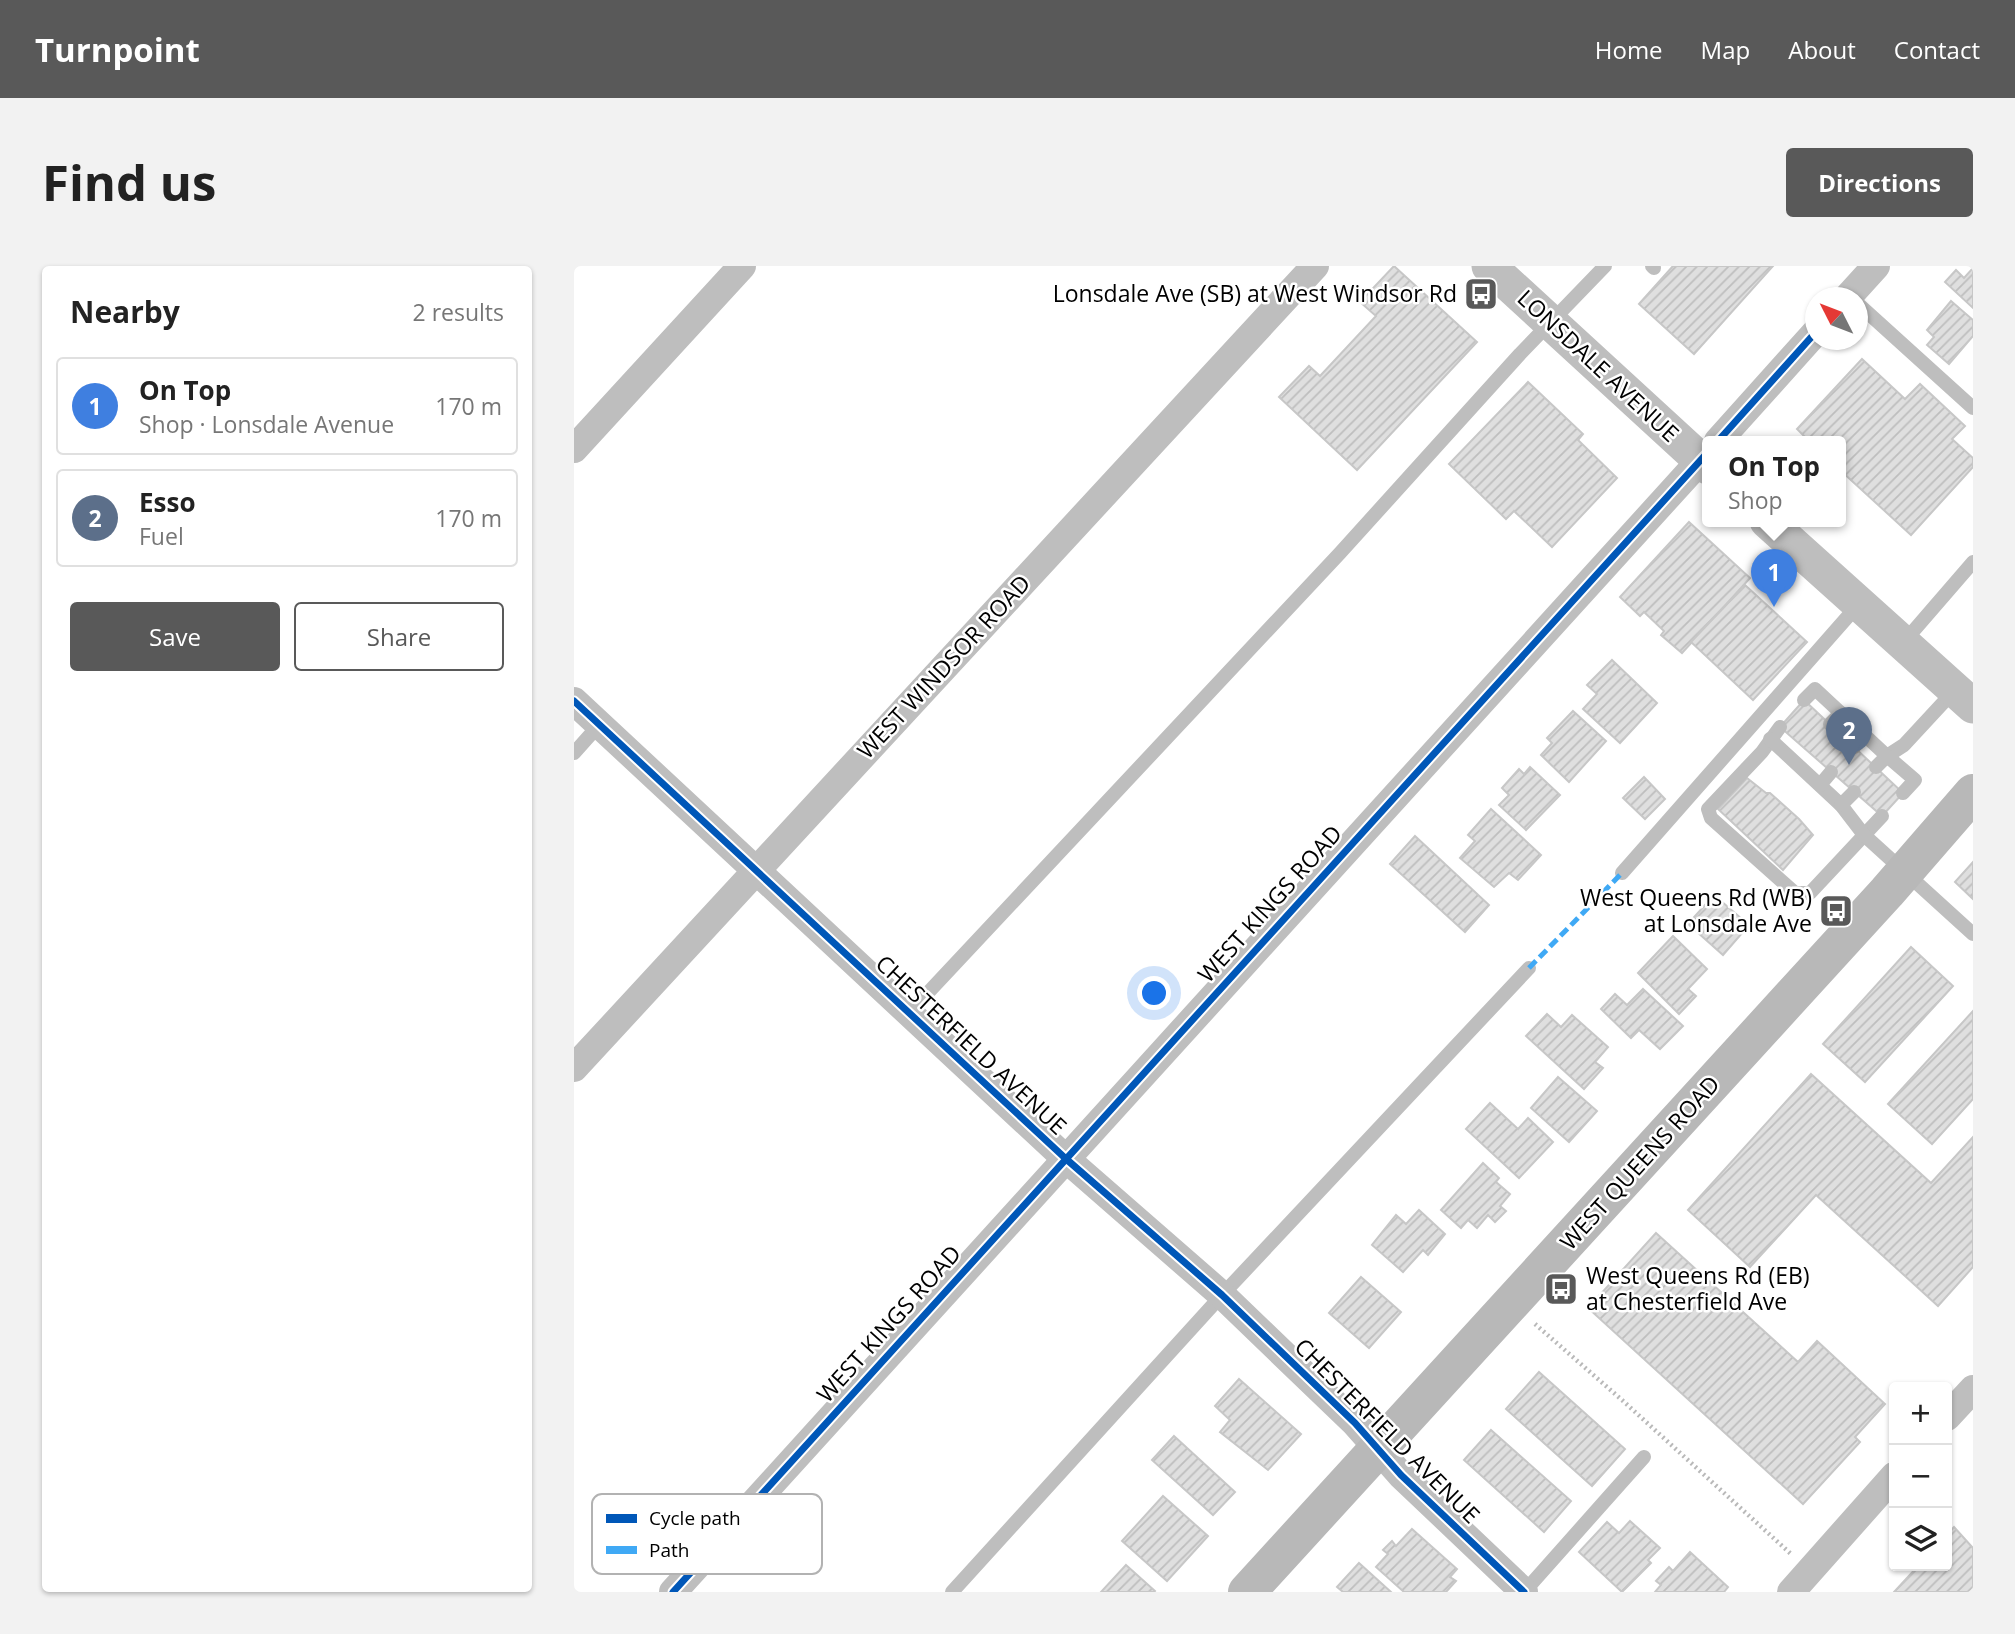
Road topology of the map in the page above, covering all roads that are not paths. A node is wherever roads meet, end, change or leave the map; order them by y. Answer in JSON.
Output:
{"nodes":[{"id":1,"x":742,"y":266,"type":"edge"},
{"id":2,"x":1315,"y":266,"type":"edge"},
{"id":3,"x":1489,"y":266,"type":"edge"},
{"id":4,"x":1605,"y":266,"type":"edge"},
{"id":5,"x":1876,"y":266,"type":"edge"},
{"id":6,"x":1860,"y":287,"type":"edge"},
{"id":7,"x":1868,"y":313,"type":"edge"},
{"id":8,"x":1550,"y":322,"type":"junction"},
{"id":9,"x":1805,"y":344,"type":"edge"},
{"id":10,"x":1973,"y":408,"type":"edge"},
{"id":11,"x":1725,"y":436,"type":"edge"},
{"id":12,"x":574,"y":449,"type":"edge"},
{"id":13,"x":1702,"y":450,"type":"edge"},
{"id":14,"x":1702,"y":462,"type":"edge"},
{"id":15,"x":1774,"y":527,"type":"edge"},
{"id":16,"x":1973,"y":562,"type":"edge"},
{"id":17,"x":1858,"y":605,"type":"junction"},
{"id":18,"x":1903,"y":643,"type":"junction"},
{"id":19,"x":1966,"y":696,"type":"edge"},
{"id":20,"x":1804,"y":700,"type":"dead end"},
{"id":21,"x":574,"y":701,"type":"edge"},
{"id":22,"x":1841,"y":713,"type":"junction"},
{"id":23,"x":1830,"y":724,"type":"dead end"},
{"id":24,"x":599,"y":725,"type":"junction"},
{"id":25,"x":1780,"y":727,"type":"dead end"},
{"id":26,"x":1864,"y":735,"type":"junction"},
{"id":27,"x":1770,"y":739,"type":"junction"},
{"id":28,"x":1854,"y":747,"type":"dead end"},
{"id":29,"x":1807,"y":751,"type":"dead end"},
{"id":30,"x":574,"y":752,"type":"edge"},
{"id":31,"x":1887,"y":756,"type":"junction"},
{"id":32,"x":1796,"y":763,"type":"junction"},
{"id":33,"x":1876,"y":767,"type":"dead end"},
{"id":34,"x":1831,"y":772,"type":"dead end"},
{"id":35,"x":1820,"y":785,"type":"junction"},
{"id":36,"x":1854,"y":792,"type":"dead end"},
{"id":37,"x":1903,"y":793,"type":"dead end"},
{"id":38,"x":1973,"y":793,"type":"edge"},
{"id":39,"x":1842,"y":804,"type":"junction"},
{"id":40,"x":1882,"y":816,"type":"dead end"},
{"id":41,"x":1864,"y":835,"type":"junction"},
{"id":42,"x":755,"y":872,"type":"junction"},
{"id":43,"x":1903,"y":872,"type":"junction"},
{"id":44,"x":1622,"y":873,"type":"dead end"},
{"id":45,"x":1973,"y":934,"type":"edge"},
{"id":46,"x":1529,"y":968,"type":"dead end"},
{"id":47,"x":908,"y":1014,"type":"junction"},
{"id":48,"x":574,"y":1069,"type":"edge"},
{"id":49,"x":1065,"y":1158,"type":"junction"},
{"id":50,"x":1222,"y":1295,"type":"junction"},
{"id":51,"x":1973,"y":1389,"type":"edge"},
{"id":52,"x":1952,"y":1412,"type":"edge"},
{"id":53,"x":1377,"y":1450,"type":"junction"},
{"id":54,"x":1644,"y":1457,"type":"dead end"},
{"id":55,"x":1889,"y":1482,"type":"edge"},
{"id":56,"x":762,"y":1494,"type":"edge"},
{"id":57,"x":689,"y":1574,"type":"edge"},
{"id":58,"x":673,"y":1592,"type":"edge"},
{"id":59,"x":952,"y":1592,"type":"edge"},
{"id":60,"x":1247,"y":1592,"type":"edge"},
{"id":61,"x":1524,"y":1592,"type":"edge"},
{"id":62,"x":1791,"y":1592,"type":"edge"}],
"edges":[{"from":1,"to":12,"type":"street"},
{"from":2,"to":42,"type":"street","name":"WEST WINDSOR ROAD"},
{"from":3,"to":8,"type":"street","name":"LONSDALE AVENUE"},
{"from":4,"to":8,"type":"lane"},
{"from":5,"to":6,"type":"street"},
{"from":7,"to":10,"type":"lane"},
{"from":8,"to":13,"type":"street","name":"LONSDALE AVENUE"},
{"from":8,"to":47,"type":"lane"},
{"from":9,"to":11,"type":"street","name":"WEST KINGS ROAD"},
{"from":14,"to":49,"type":"street","name":"WEST KINGS ROAD"},
{"from":15,"to":17,"type":"street"},
{"from":16,"to":18,"type":"lane"},
{"from":17,"to":18,"type":"street"},
{"from":17,"to":44,"type":"lane"},
{"from":18,"to":19,"type":"street"},
{"from":19,"to":31,"type":"lane"},
{"from":20,"to":22,"type":"lane"},
{"from":21,"to":24,"type":"street","name":"CHESTERFIELD AVENUE"},
{"from":22,"to":23,"type":"lane"},
{"from":22,"to":26,"type":"lane"},
{"from":24,"to":30,"type":"lane"},
{"from":24,"to":42,"type":"street","name":"CHESTERFIELD AVENUE"},
{"from":25,"to":27,"type":"lane"},
{"from":26,"to":28,"type":"lane"},
{"from":26,"to":31,"type":"lane"},
{"from":27,"to":32,"type":"lane"},
{"from":27,"to":41,"type":"lane"},
{"from":29,"to":32,"type":"lane"},
{"from":31,"to":33,"type":"lane"},
{"from":31,"to":37,"type":"lane"},
{"from":32,"to":35,"type":"lane"},
{"from":34,"to":35,"type":"lane"},
{"from":35,"to":39,"type":"lane"},
{"from":36,"to":39,"type":"lane"},
{"from":38,"to":43,"type":"main road","name":"WEST QUEENS ROAD"},
{"from":39,"to":41,"type":"lane"},
{"from":40,"to":41,"type":"lane"},
{"from":41,"to":43,"type":"lane"},
{"from":42,"to":47,"type":"street","name":"CHESTERFIELD AVENUE"},
{"from":42,"to":48,"type":"street","name":"WEST WINDSOR ROAD"},
{"from":43,"to":45,"type":"lane"},
{"from":43,"to":53,"type":"main road","name":"WEST QUEENS ROAD"},
{"from":46,"to":50,"type":"lane"},
{"from":47,"to":49,"type":"street","name":"CHESTERFIELD AVENUE"},
{"from":49,"to":50,"type":"street","name":"CHESTERFIELD AVENUE"},
{"from":49,"to":56,"type":"street","name":"WEST KINGS ROAD"},
{"from":50,"to":53,"type":"street","name":"CHESTERFIELD AVENUE"},
{"from":50,"to":59,"type":"lane"},
{"from":51,"to":52,"type":"street"},
{"from":53,"to":60,"type":"main road","name":"WEST QUEENS ROAD"},
{"from":53,"to":61,"type":"street","name":"CHESTERFIELD AVENUE"},
{"from":54,"to":61,"type":"lane"},
{"from":55,"to":62,"type":"street"},
{"from":57,"to":58,"type":"street","name":"WEST KINGS ROAD"}]}
